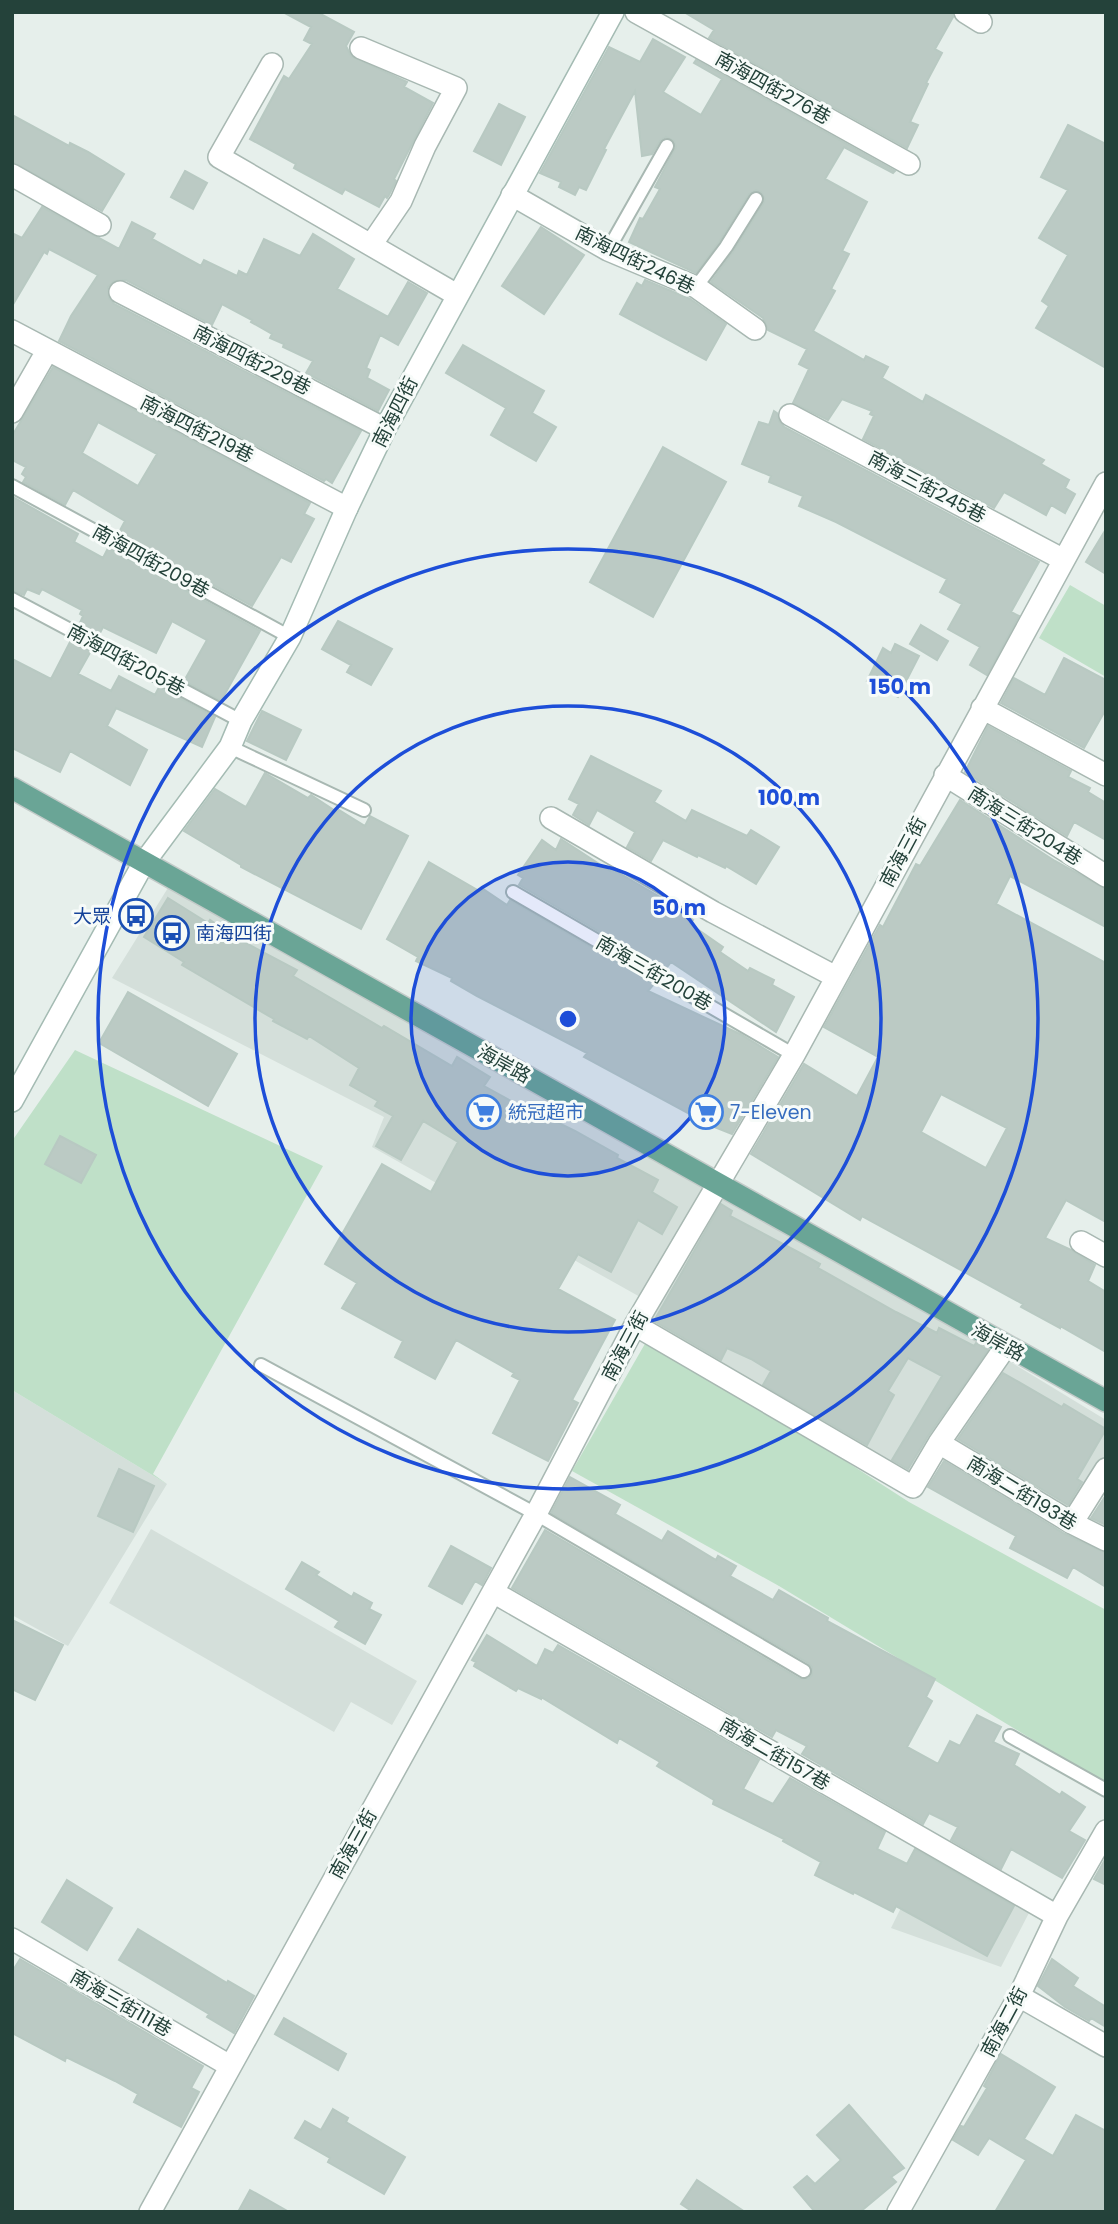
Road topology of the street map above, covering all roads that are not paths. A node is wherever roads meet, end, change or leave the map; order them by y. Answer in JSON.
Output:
{"nodes":[{"id":1,"x":613,"y":12,"type":"edge"},
{"id":2,"x":636,"y":12,"type":"edge"},
{"id":3,"x":361,"y":48,"type":"dead end"},
{"id":4,"x":272,"y":64,"type":"dead end"},
{"id":5,"x":667,"y":146,"type":"dead end"},
{"id":6,"x":909,"y":164,"type":"dead end"},
{"id":7,"x":12,"y":175,"type":"edge"},
{"id":8,"x":512,"y":195,"type":"junction"},
{"id":9,"x":756,"y":199,"type":"dead end"},
{"id":10,"x":100,"y":225,"type":"dead end"},
{"id":11,"x":371,"y":245,"type":"junction"},
{"id":12,"x":608,"y":250,"type":"junction"},
{"id":13,"x":696,"y":287,"type":"junction"},
{"id":14,"x":120,"y":292,"type":"dead end"},
{"id":15,"x":457,"y":295,"type":"junction"},
{"id":16,"x":755,"y":329,"type":"dead end"},
{"id":17,"x":12,"y":331,"type":"edge"},
{"id":18,"x":47,"y":351,"type":"junction"},
{"id":19,"x":12,"y":412,"type":"edge"},
{"id":20,"x":790,"y":415,"type":"dead end"},
{"id":21,"x":385,"y":429,"type":"junction"},
{"id":22,"x":1106,"y":484,"type":"edge"},
{"id":23,"x":12,"y":486,"type":"edge"},
{"id":24,"x":347,"y":508,"type":"junction"},
{"id":25,"x":1064,"y":560,"type":"junction"},
{"id":26,"x":12,"y":599,"type":"edge"},
{"id":27,"x":290,"y":637,"type":"junction"},
{"id":28,"x":982,"y":708,"type":"junction"},
{"id":29,"x":240,"y":721,"type":"junction"},
{"id":30,"x":230,"y":747,"type":"junction"},
{"id":31,"x":945,"y":775,"type":"junction"},
{"id":32,"x":1106,"y":775,"type":"edge"},
{"id":33,"x":12,"y":788,"type":"edge"},
{"id":34,"x":364,"y":810,"type":"dead end"},
{"id":35,"x":551,"y":818,"type":"dead end"},
{"id":36,"x":143,"y":864,"type":"junction"},
{"id":37,"x":1106,"y":876,"type":"edge"},
{"id":38,"x":513,"y":892,"type":"dead end"},
{"id":39,"x":836,"y":977,"type":"junction"},
{"id":40,"x":794,"y":1055,"type":"junction"},
{"id":41,"x":12,"y":1101,"type":"edge"},
{"id":42,"x":719,"y":1184,"type":"junction"},
{"id":43,"x":1081,"y":1242,"type":"dead end"},
{"id":44,"x":1106,"y":1256,"type":"edge"},
{"id":45,"x":635,"y":1325,"type":"junction"},
{"id":46,"x":1006,"y":1346,"type":"junction"},
{"id":47,"x":261,"y":1365,"type":"dead end"},
{"id":48,"x":1106,"y":1401,"type":"edge"},
{"id":49,"x":939,"y":1443,"type":"junction"},
{"id":50,"x":1106,"y":1469,"type":"edge"},
{"id":51,"x":536,"y":1514,"type":"junction"},
{"id":52,"x":1072,"y":1523,"type":"junction"},
{"id":53,"x":1106,"y":1540,"type":"edge"},
{"id":54,"x":492,"y":1592,"type":"junction"},
{"id":55,"x":804,"y":1671,"type":"dead end"},
{"id":56,"x":1010,"y":1735,"type":"dead end"},
{"id":57,"x":1106,"y":1790,"type":"edge"},
{"id":58,"x":1105,"y":1835,"type":"edge"},
{"id":59,"x":1057,"y":1916,"type":"junction"},
{"id":60,"x":12,"y":1940,"type":"edge"},
{"id":61,"x":1019,"y":1996,"type":"junction"},
{"id":62,"x":1106,"y":2046,"type":"edge"},
{"id":63,"x":230,"y":2066,"type":"junction"},
{"id":64,"x":150,"y":2212,"type":"edge"},
{"id":65,"x":898,"y":2212,"type":"edge"}],
"edges":[{"from":1,"to":8,"type":"street","name":"南海四街"},
{"from":2,"to":6,"type":"street","name":"南海四街276巷"},
{"from":3,"to":11,"type":"street"},
{"from":4,"to":11,"type":"street"},
{"from":5,"to":12,"type":"lane"},
{"from":7,"to":10,"type":"street"},
{"from":8,"to":12,"type":"street","name":"南海四街246巷"},
{"from":8,"to":15,"type":"street","name":"南海四街"},
{"from":9,"to":13,"type":"lane"},
{"from":11,"to":15,"type":"street"},
{"from":12,"to":13,"type":"street","name":"南海四街246巷"},
{"from":13,"to":16,"type":"street","name":"南海四街246巷"},
{"from":14,"to":21,"type":"street","name":"南海四街229巷"},
{"from":15,"to":21,"type":"street","name":"南海四街"},
{"from":17,"to":18,"type":"street","name":"南海四街219巷"},
{"from":18,"to":19,"type":"street"},
{"from":18,"to":24,"type":"street","name":"南海四街219巷"},
{"from":20,"to":25,"type":"street","name":"南海三街245巷"},
{"from":21,"to":24,"type":"street","name":"南海四街"},
{"from":22,"to":25,"type":"street","name":"南海三街"},
{"from":23,"to":27,"type":"lane","name":"南海四街209巷"},
{"from":24,"to":27,"type":"street","name":"南海四街"},
{"from":25,"to":28,"type":"street","name":"南海三街"},
{"from":26,"to":29,"type":"lane","name":"南海四街205巷"},
{"from":27,"to":29,"type":"street","name":"南海四街"},
{"from":28,"to":31,"type":"street","name":"南海三街"},
{"from":28,"to":32,"type":"street"},
{"from":29,"to":30,"type":"street","name":"南海四街"},
{"from":30,"to":34,"type":"lane"},
{"from":30,"to":36,"type":"street","name":"南海四街"},
{"from":31,"to":37,"type":"street","name":"南海三街204巷"},
{"from":31,"to":39,"type":"street","name":"南海三街"},
{"from":33,"to":36,"type":"main road","name":"海岸路"},
{"from":35,"to":39,"type":"street"},
{"from":36,"to":41,"type":"street","name":"南海四街"},
{"from":36,"to":42,"type":"main road","name":"海岸路"},
{"from":38,"to":40,"type":"lane","name":"南海三街200巷"},
{"from":39,"to":40,"type":"street","name":"南海三街"},
{"from":40,"to":42,"type":"street","name":"南海三街"},
{"from":42,"to":45,"type":"street","name":"南海三街"},
{"from":42,"to":46,"type":"main road","name":"海岸路"},
{"from":43,"to":44,"type":"street"},
{"from":45,"to":49,"type":"street"},
{"from":45,"to":51,"type":"street","name":"南海三街"},
{"from":46,"to":48,"type":"main road","name":"海岸路"},
{"from":46,"to":49,"type":"street"},
{"from":47,"to":51,"type":"lane"},
{"from":49,"to":52,"type":"street","name":"南海二街193巷"},
{"from":50,"to":52,"type":"street"},
{"from":51,"to":54,"type":"street","name":"南海三街"},
{"from":51,"to":55,"type":"lane"},
{"from":52,"to":53,"type":"street","name":"南海二街193巷"},
{"from":54,"to":59,"type":"street","name":"南海二街157巷"},
{"from":54,"to":63,"type":"street","name":"南海三街"},
{"from":56,"to":57,"type":"lane"},
{"from":58,"to":59,"type":"street","name":"南海二街"},
{"from":59,"to":61,"type":"street","name":"南海二街"},
{"from":60,"to":63,"type":"street","name":"南海三街111巷"},
{"from":61,"to":62,"type":"street"},
{"from":61,"to":65,"type":"street","name":"南海二街"},
{"from":63,"to":64,"type":"street","name":"南海三街"}]}
